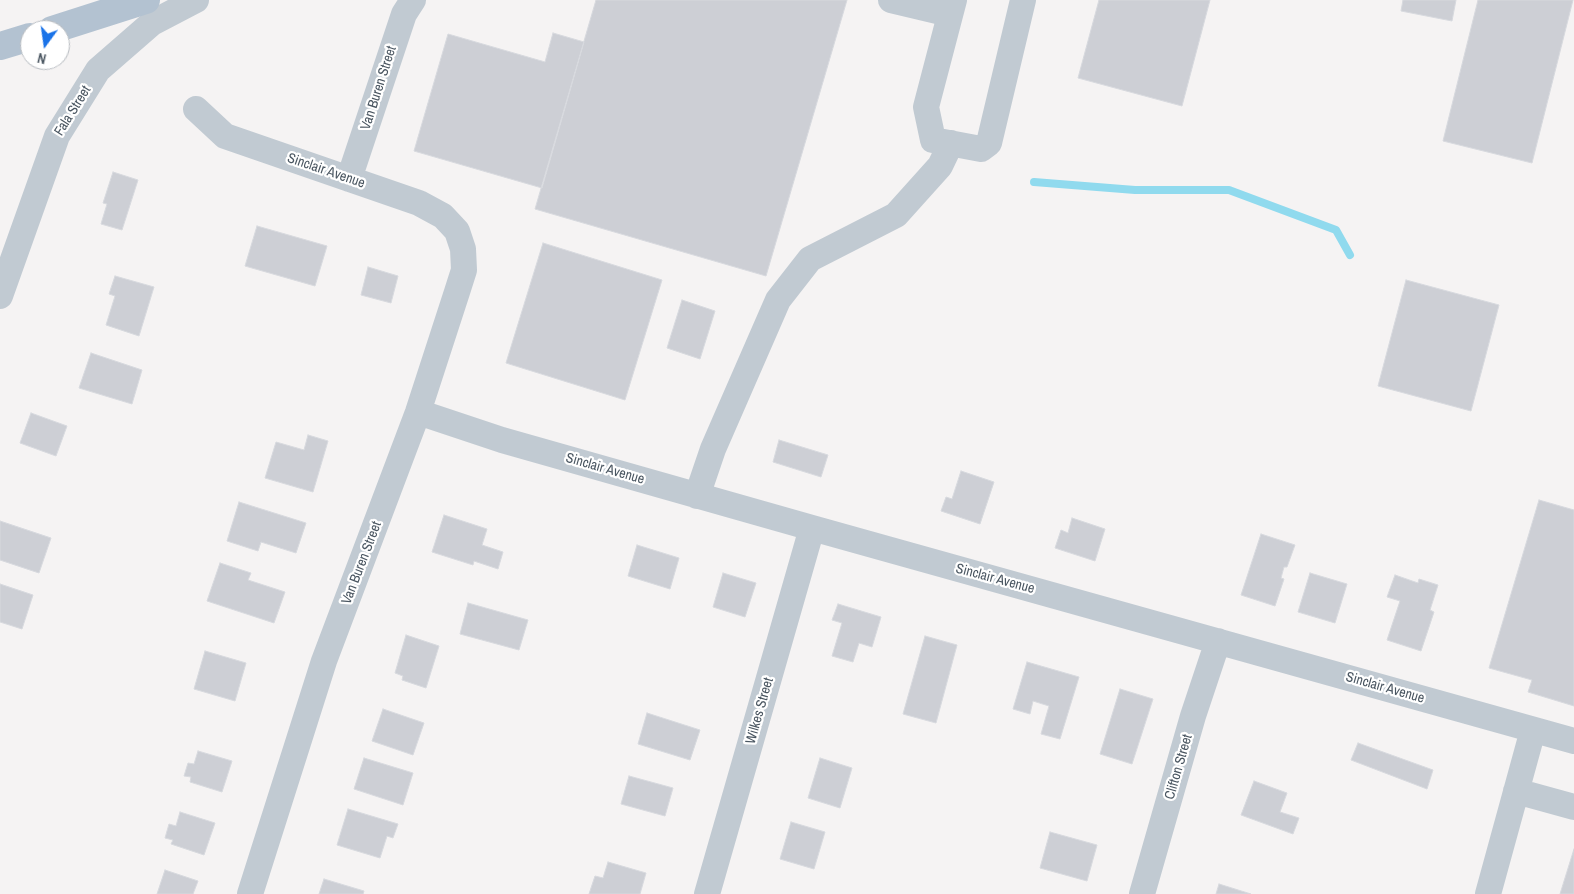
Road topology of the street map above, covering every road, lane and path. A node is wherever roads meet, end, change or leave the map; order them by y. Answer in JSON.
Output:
{"nodes":[{"id":1,"x":146,"y":0,"type":"edge"},
{"id":2,"x":196,"y":0,"type":"edge"},
{"id":3,"x":413,"y":0,"type":"edge"},
{"id":4,"x":891,"y":0,"type":"edge"},
{"id":5,"x":1023,"y":0,"type":"edge"},
{"id":6,"x":952,"y":7,"type":"edge"},
{"id":7,"x":70,"y":24,"type":"edge"},
{"id":8,"x":20,"y":40,"type":"edge"},
{"id":9,"x":0,"y":46,"type":"edge"},
{"id":10,"x":196,"y":108,"type":"dead end"},
{"id":11,"x":951,"y":143,"type":"junction"},
{"id":12,"x":350,"y":179,"type":"junction"},
{"id":13,"x":457,"y":231,"type":"joint"},
{"id":14,"x":0,"y":296,"type":"edge"},
{"id":15,"x":418,"y":412,"type":"junction"},
{"id":16,"x":697,"y":496,"type":"junction"},
{"id":17,"x":812,"y":528,"type":"junction"},
{"id":18,"x":1218,"y":641,"type":"junction"},
{"id":19,"x":1533,"y":730,"type":"junction"},
{"id":20,"x":1574,"y":741,"type":"edge"},
{"id":21,"x":1516,"y":791,"type":"junction"},
{"id":22,"x":1574,"y":807,"type":"edge"},
{"id":23,"x":250,"y":894,"type":"edge"},
{"id":24,"x":708,"y":894,"type":"edge"},
{"id":25,"x":1142,"y":894,"type":"edge"},
{"id":26,"x":1488,"y":894,"type":"edge"}],
"edges":[{"from":1,"to":7,"type":"main road"},
{"from":2,"to":14,"type":"street","name":"Fala Street"},
{"from":3,"to":12,"type":"street","name":"Van Buren Street"},
{"from":4,"to":6,"type":"street"},
{"from":5,"to":11,"type":"street"},
{"from":6,"to":11,"type":"street"},
{"from":8,"to":9,"type":"main road"},
{"from":10,"to":12,"type":"street","name":"Sinclair Avenue"},
{"from":11,"to":16,"type":"street"},
{"from":12,"to":13,"type":"street","name":"Sinclair Avenue"},
{"from":13,"to":15,"type":"street","name":"Van Buren Street"},
{"from":15,"to":16,"type":"street","name":"Sinclair Avenue"},
{"from":15,"to":23,"type":"street","name":"Van Buren Street"},
{"from":16,"to":17,"type":"street","name":"Sinclair Avenue"},
{"from":17,"to":18,"type":"street","name":"Sinclair Avenue"},
{"from":17,"to":24,"type":"street","name":"Wilkes Street"},
{"from":18,"to":19,"type":"street","name":"Sinclair Avenue"},
{"from":18,"to":25,"type":"street","name":"Clifton Street"},
{"from":19,"to":20,"type":"street","name":"Sinclair Avenue"},
{"from":19,"to":21,"type":"street"},
{"from":21,"to":22,"type":"street"},
{"from":21,"to":26,"type":"street"}]}
